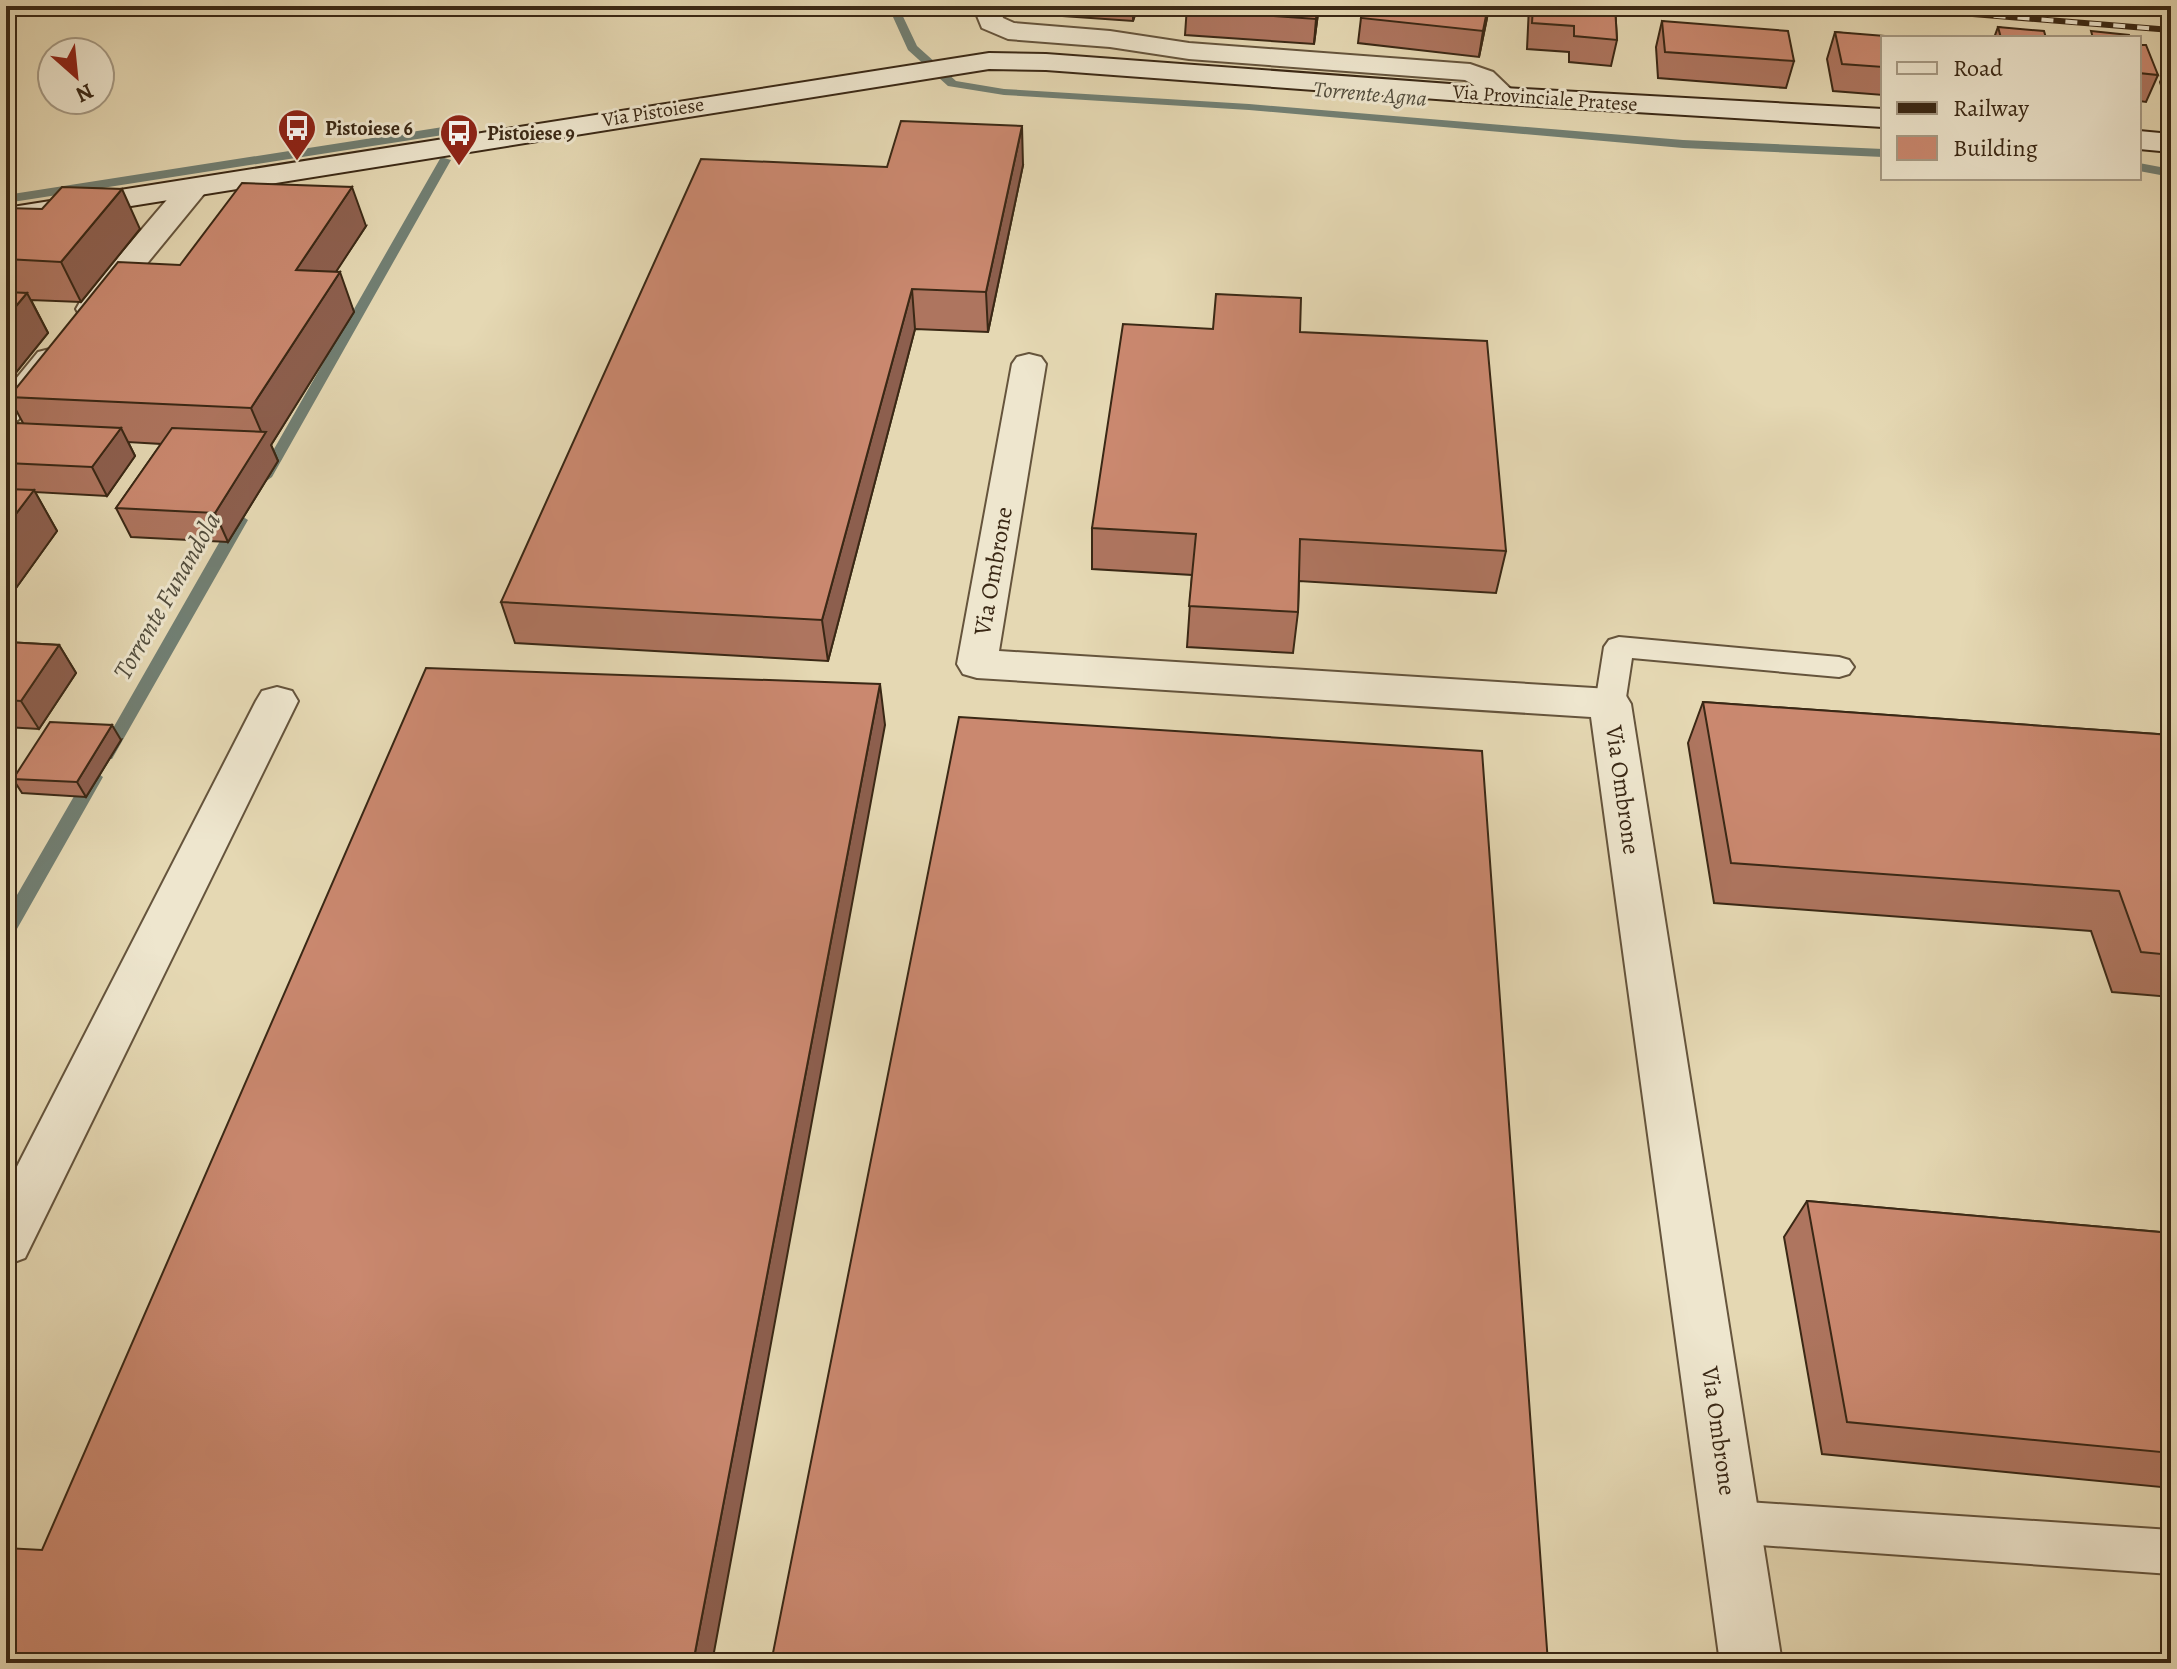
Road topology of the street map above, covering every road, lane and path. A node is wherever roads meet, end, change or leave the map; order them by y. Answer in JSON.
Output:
{"nodes":[{"id":1,"x":986,"y":6,"type":"edge"},
{"id":2,"x":968,"y":63,"type":"joint"},
{"id":3,"x":1504,"y":96,"type":"junction"},
{"id":4,"x":1881,"y":118,"type":"edge"},
{"id":5,"x":2141,"y":140,"type":"edge"},
{"id":6,"x":2171,"y":143,"type":"edge"},
{"id":7,"x":193,"y":188,"type":"junction"},
{"id":8,"x":6,"y":217,"type":"edge"},
{"id":9,"x":1029,"y":364,"type":"dead end"},
{"id":10,"x":6,"y":413,"type":"edge"},
{"id":11,"x":1839,"y":667,"type":"dead end"},
{"id":12,"x":277,"y":701,"type":"dead end"},
{"id":13,"x":1610,"y":704,"type":"junction"},
{"id":14,"x":6,"y":1241,"type":"edge"},
{"id":15,"x":1732,"y":1522,"type":"junction"},
{"id":16,"x":2171,"y":1552,"type":"edge"},
{"id":17,"x":1751,"y":1663,"type":"edge"}],
"edges":[{"from":1,"to":3,"type":"street"},
{"from":2,"to":3,"type":"street","name":"Via Provinciale Pratese"},
{"from":2,"to":7,"type":"street","name":"Via Pistoiese"},
{"from":3,"to":4,"type":"street","name":"Via Provinciale Pratese"},
{"from":5,"to":6,"type":"street"},
{"from":7,"to":8,"type":"street","name":"Via Pistoiese"},
{"from":7,"to":10,"type":"street"},
{"from":9,"to":13,"type":"street","name":"Via Ombrone"},
{"from":11,"to":13,"type":"lane"},
{"from":12,"to":14,"type":"street"},
{"from":13,"to":15,"type":"street","name":"Via Ombrone"},
{"from":15,"to":16,"type":"lane"},
{"from":15,"to":17,"type":"street","name":"Via Ombrone"}]}
